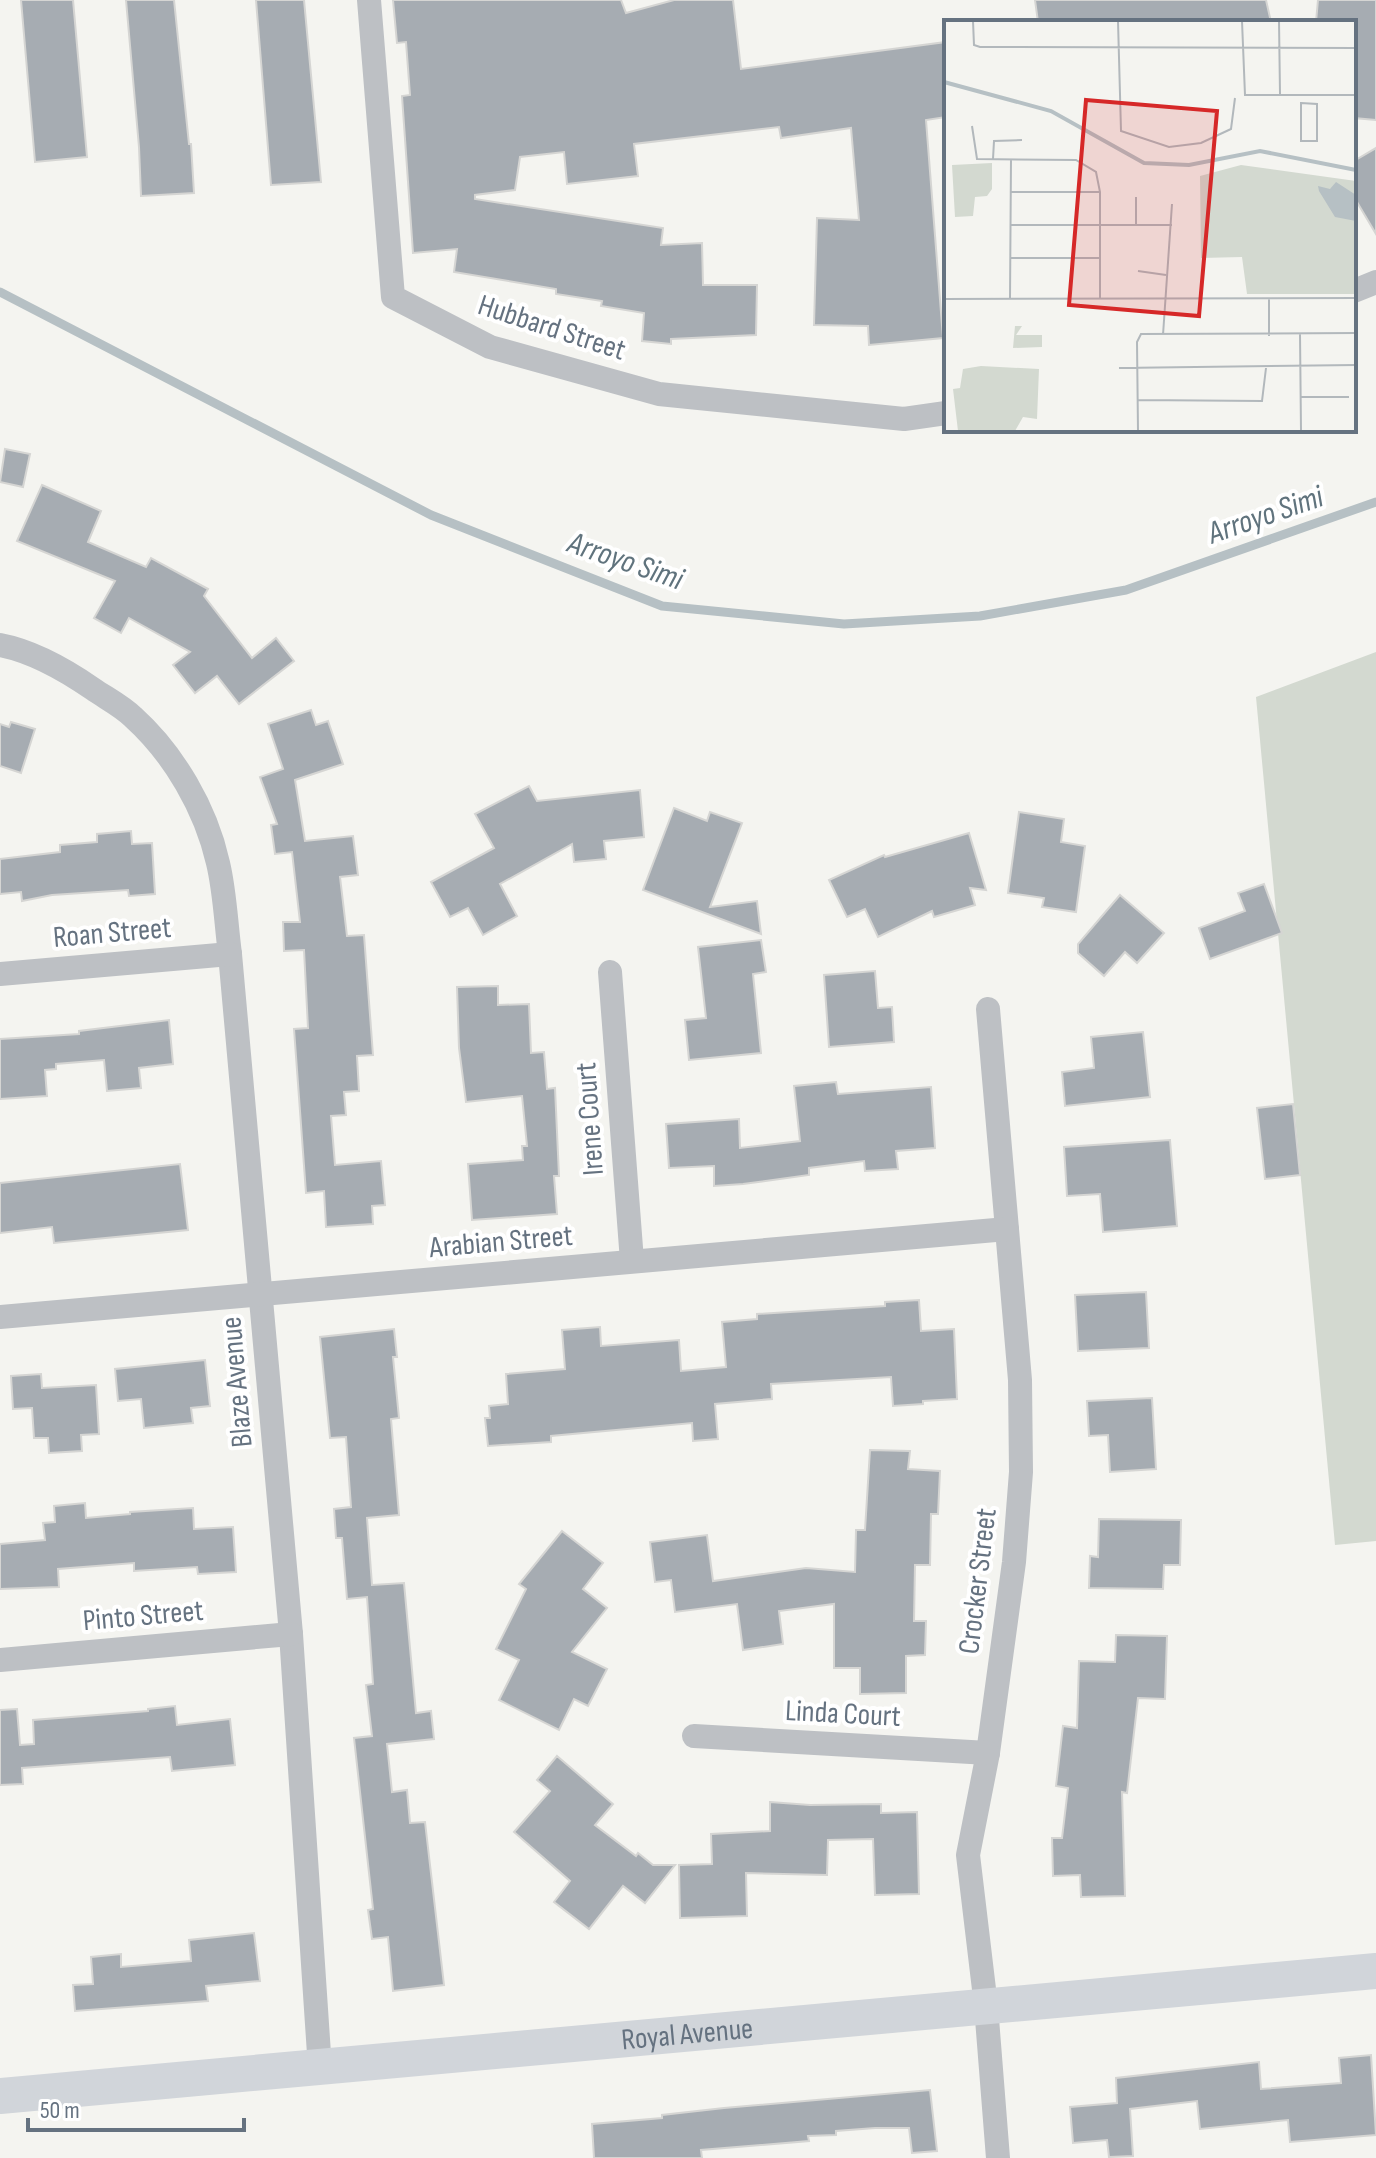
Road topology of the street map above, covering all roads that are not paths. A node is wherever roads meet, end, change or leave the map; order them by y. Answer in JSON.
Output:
{"nodes":[{"id":1,"x":369,"y":0,"type":"edge"},
{"id":2,"x":1376,"y":282,"type":"edge"},
{"id":3,"x":1356,"y":290,"type":"edge"},
{"id":4,"x":944,"y":413,"type":"edge"},
{"id":5,"x":0,"y":645,"type":"edge"},
{"id":6,"x":230,"y":954,"type":"junction"},
{"id":7,"x":610,"y":972,"type":"dead end"},
{"id":8,"x":0,"y":974,"type":"edge"},
{"id":9,"x":988,"y":1009,"type":"dead end"},
{"id":10,"x":1007,"y":1229,"type":"junction"},
{"id":11,"x":632,"y":1261,"type":"junction"},
{"id":12,"x":260,"y":1294,"type":"junction"},
{"id":13,"x":0,"y":1317,"type":"edge"},
{"id":14,"x":291,"y":1634,"type":"junction"},
{"id":15,"x":0,"y":1660,"type":"edge"},
{"id":16,"x":694,"y":1736,"type":"dead end"},
{"id":17,"x":988,"y":1753,"type":"junction"},
{"id":18,"x":1376,"y":1971,"type":"edge"},
{"id":19,"x":986,"y":2006,"type":"junction"},
{"id":20,"x":320,"y":2069,"type":"junction"},
{"id":21,"x":0,"y":2096,"type":"edge"},
{"id":22,"x":998,"y":2158,"type":"edge"}],
"edges":[{"from":1,"to":4,"type":"street","name":"Hubbard Street"},
{"from":2,"to":3,"type":"street"},
{"from":5,"to":6,"type":"street","name":"Blaze Avenue"},
{"from":6,"to":8,"type":"street","name":"Roan Street"},
{"from":6,"to":12,"type":"street","name":"Blaze Avenue"},
{"from":7,"to":11,"type":"street","name":"Irene Court"},
{"from":9,"to":10,"type":"street","name":"Crocker Street"},
{"from":10,"to":11,"type":"street","name":"Arabian Street"},
{"from":10,"to":17,"type":"street","name":"Crocker Street"},
{"from":11,"to":12,"type":"street","name":"Arabian Street"},
{"from":12,"to":13,"type":"street","name":"Arabian Street"},
{"from":12,"to":14,"type":"street","name":"Blaze Avenue"},
{"from":14,"to":15,"type":"street","name":"Pinto Street"},
{"from":14,"to":20,"type":"street","name":"Blaze Avenue"},
{"from":16,"to":17,"type":"street","name":"Linda Court"},
{"from":17,"to":19,"type":"street","name":"Crocker Street"},
{"from":18,"to":19,"type":"main road","name":"Royal Avenue"},
{"from":19,"to":20,"type":"main road","name":"Royal Avenue"},
{"from":19,"to":22,"type":"street","name":"Crocker Street"},
{"from":20,"to":21,"type":"main road","name":"Royal Avenue"}]}
